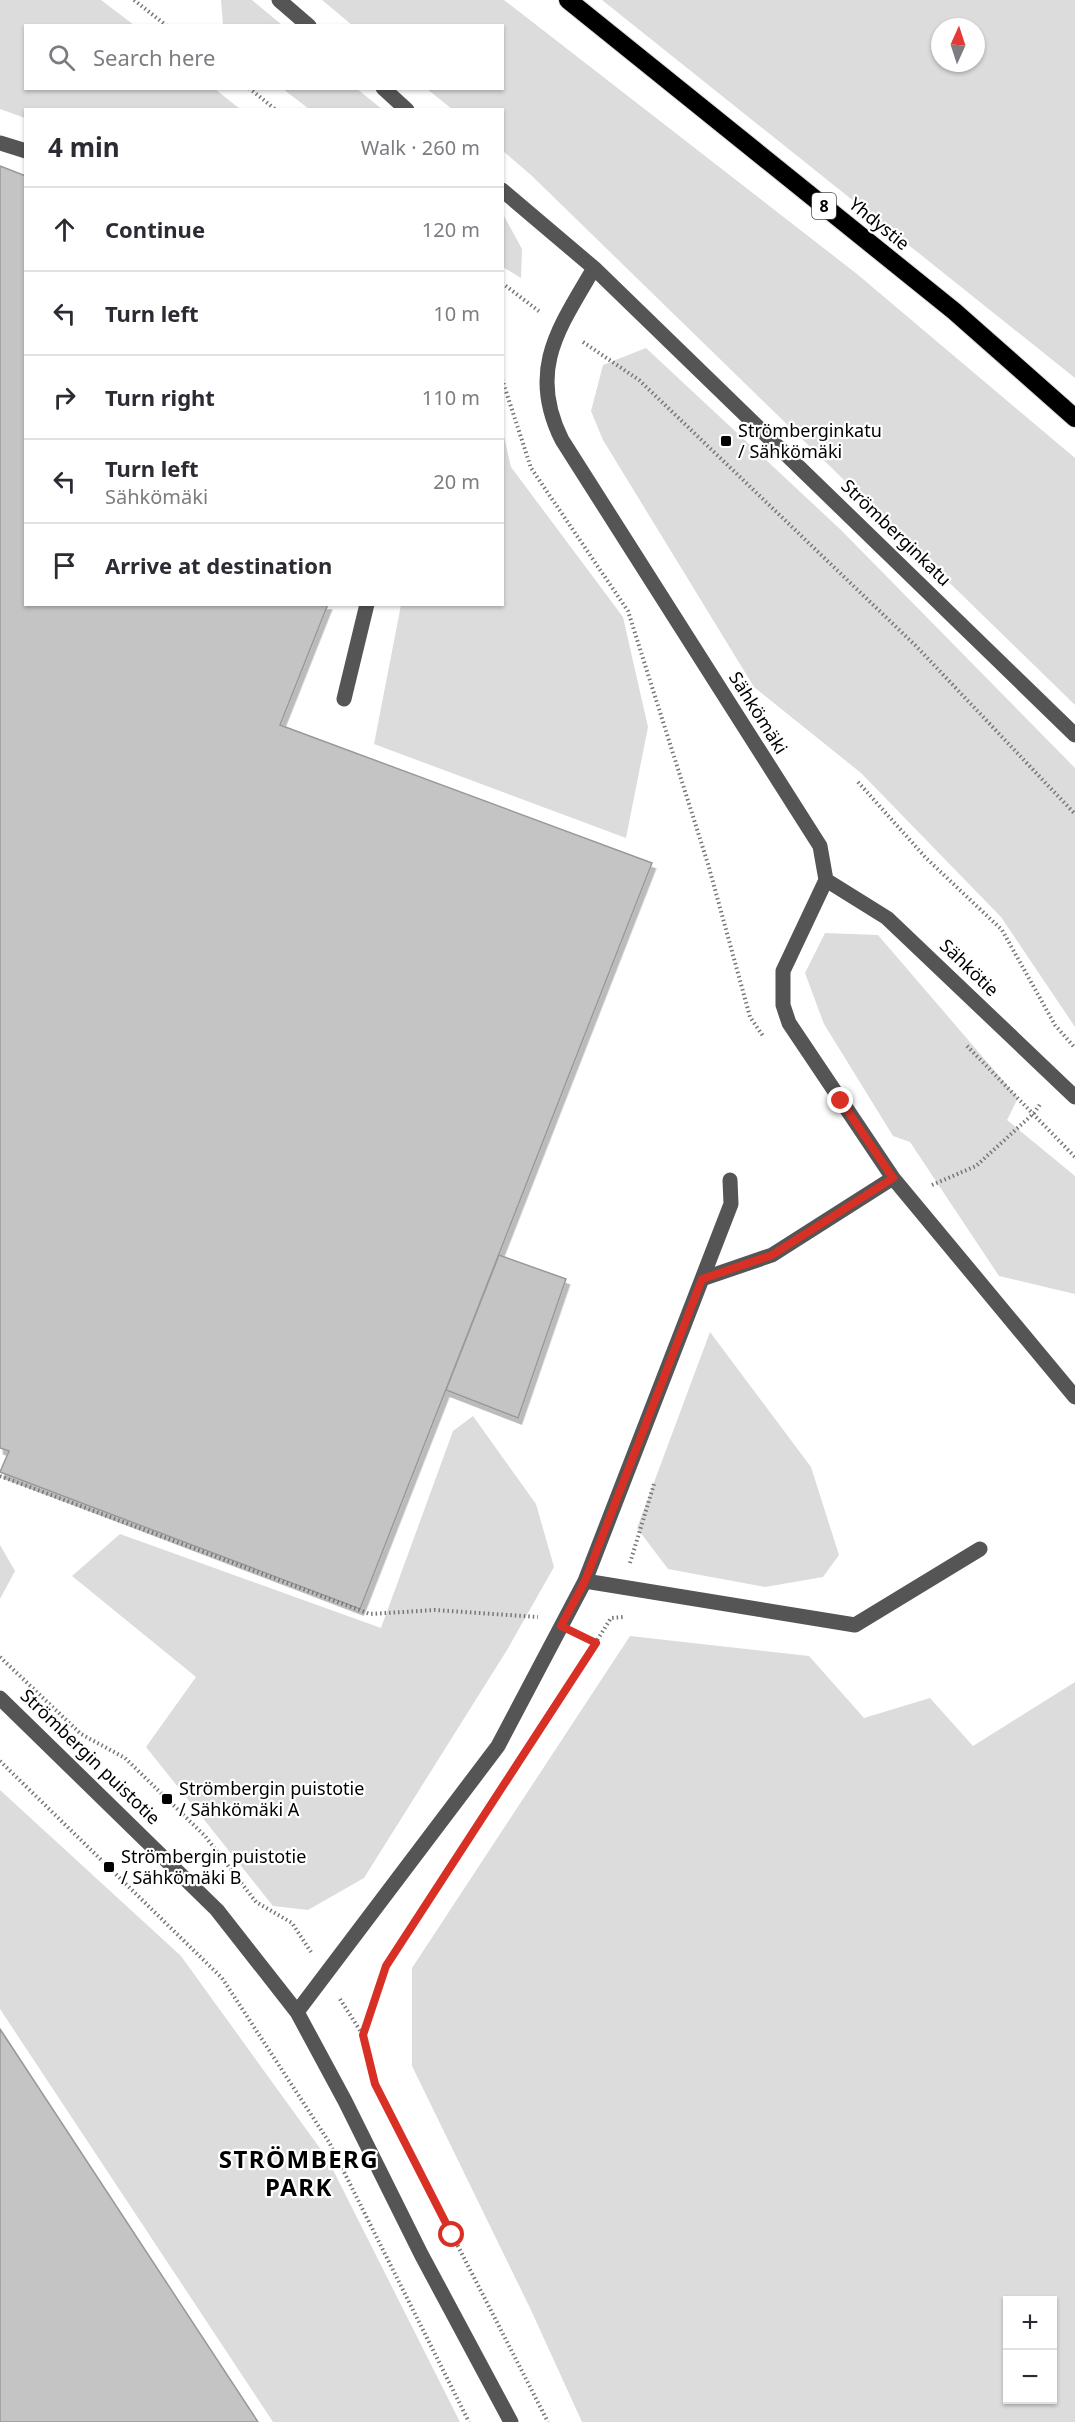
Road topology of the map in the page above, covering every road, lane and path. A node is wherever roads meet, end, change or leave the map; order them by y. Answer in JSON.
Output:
{"nodes":[{"id":1,"x":134,"y":0,"type":"edge"},
{"id":2,"x":279,"y":0,"type":"edge"},
{"id":3,"x":568,"y":0,"type":"edge"},
{"id":4,"x":164,"y":24,"type":"edge"},
{"id":5,"x":307,"y":24,"type":"edge"},
{"id":6,"x":251,"y":90,"type":"edge"},
{"id":7,"x":385,"y":90,"type":"edge"},
{"id":8,"x":274,"y":108,"type":"edge"},
{"id":9,"x":405,"y":108,"type":"edge"},
{"id":10,"x":0,"y":143,"type":"edge"},
{"id":11,"x":24,"y":150,"type":"edge"},
{"id":12,"x":504,"y":192,"type":"edge"},
{"id":13,"x":594,"y":268,"type":"junction"},
{"id":14,"x":504,"y":285,"type":"edge"},
{"id":15,"x":560,"y":327,"type":"junction"},
{"id":16,"x":504,"y":385,"type":"edge"},
{"id":17,"x":1075,"y":418,"type":"edge"},
{"id":18,"x":367,"y":606,"type":"edge"},
{"id":19,"x":344,"y":699,"type":"dead end"},
{"id":20,"x":1075,"y":735,"type":"edge"},
{"id":21,"x":858,"y":782,"type":"dead end"},
{"id":22,"x":1075,"y":814,"type":"edge"},
{"id":23,"x":826,"y":880,"type":"junction"},
{"id":24,"x":770,"y":1046,"type":"dead end"},
{"id":25,"x":967,"y":1046,"type":"dead end"},
{"id":26,"x":1075,"y":1048,"type":"edge"},
{"id":27,"x":1058,"y":1081,"type":"junction"},
{"id":28,"x":1075,"y":1097,"type":"edge"},
{"id":29,"x":1034,"y":1113,"type":"junction"},
{"id":30,"x":1075,"y":1157,"type":"edge"},
{"id":31,"x":893,"y":1178,"type":"junction"},
{"id":32,"x":730,"y":1180,"type":"dead end"},
{"id":33,"x":702,"y":1279,"type":"junction"},
{"id":34,"x":1075,"y":1397,"type":"edge"},
{"id":35,"x":0,"y":1476,"type":"edge"},
{"id":36,"x":980,"y":1550,"type":"dead end"},
{"id":37,"x":585,"y":1581,"type":"junction"},
{"id":38,"x":630,"y":1617,"type":"dead end"},
{"id":39,"x":561,"y":1626,"type":"junction"},
{"id":40,"x":596,"y":1643,"type":"junction"},
{"id":41,"x":0,"y":1657,"type":"edge"},
{"id":42,"x":0,"y":1698,"type":"edge"},
{"id":43,"x":527,"y":1752,"type":"dead end"},
{"id":44,"x":0,"y":1761,"type":"edge"},
{"id":45,"x":508,"y":1781,"type":"dead end"},
{"id":46,"x":292,"y":1923,"type":"dead end"},
{"id":47,"x":297,"y":2012,"type":"junction"},
{"id":48,"x":469,"y":2422,"type":"edge"},
{"id":49,"x":510,"y":2422,"type":"edge"},
{"id":50,"x":548,"y":2422,"type":"edge"}],
"edges":[{"from":1,"to":4,"type":"path"},
{"from":2,"to":5,"type":"street"},
{"from":3,"to":17,"type":"highway","name":"Yhdystie","number":"8"},
{"from":6,"to":8,"type":"path"},
{"from":7,"to":9,"type":"street"},
{"from":10,"to":11,"type":"street"},
{"from":12,"to":13,"type":"street","name":"Strömberginkatu"},
{"from":13,"to":15,"type":"street","name":"Sähkömäki"},
{"from":13,"to":20,"type":"street","name":"Strömberginkatu"},
{"from":14,"to":15,"type":"path"},
{"from":15,"to":22,"type":"path"},
{"from":15,"to":23,"type":"street","name":"Sähkömäki"},
{"from":16,"to":24,"type":"path"},
{"from":18,"to":19,"type":"street"},
{"from":21,"to":26,"type":"path"},
{"from":23,"to":27,"type":"street","name":"Sähkötie"},
{"from":23,"to":31,"type":"street"},
{"from":25,"to":29,"type":"path"},
{"from":27,"to":28,"type":"street","name":"Sähkötie"},
{"from":27,"to":29,"type":"path"},
{"from":29,"to":30,"type":"path"},
{"from":29,"to":31,"type":"path"},
{"from":31,"to":33,"type":"street"},
{"from":31,"to":34,"type":"street"},
{"from":32,"to":33,"type":"street"},
{"from":33,"to":37,"type":"street"},
{"from":35,"to":39,"type":"path"},
{"from":36,"to":37,"type":"street"},
{"from":37,"to":39,"type":"street"},
{"from":38,"to":40,"type":"path"},
{"from":39,"to":40,"type":"path"},
{"from":39,"to":47,"type":"street"},
{"from":40,"to":43,"type":"path"},
{"from":41,"to":46,"type":"path"},
{"from":42,"to":47,"type":"street","name":"Strömbergin puistotie"},
{"from":44,"to":48,"type":"path"},
{"from":45,"to":50,"type":"path"},
{"from":47,"to":49,"type":"street","name":"Strömbergin puistotie"}]}
